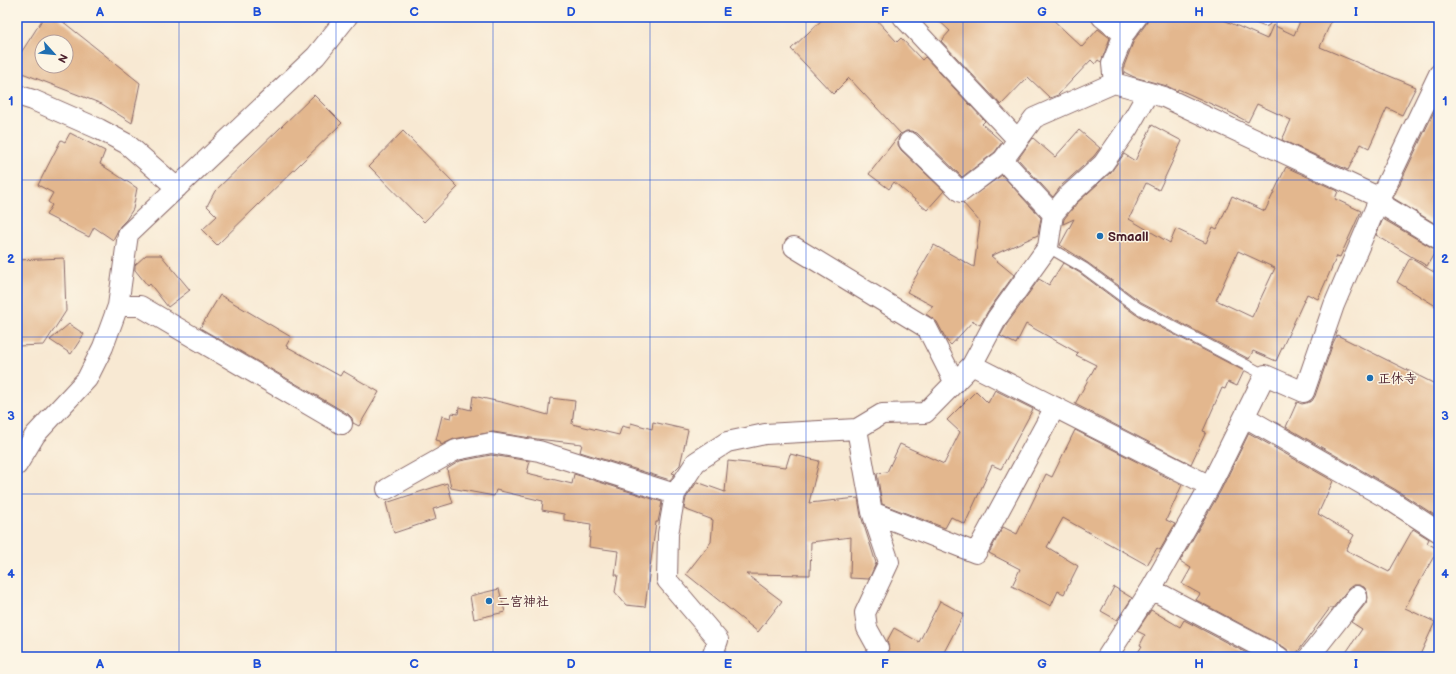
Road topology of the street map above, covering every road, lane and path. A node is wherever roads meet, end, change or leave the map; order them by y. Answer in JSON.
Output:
{"nodes":[{"id":1,"x":347,"y":17,"type":"edge"},
{"id":2,"x":903,"y":17,"type":"edge"},
{"id":3,"x":1102,"y":17,"type":"edge"},
{"id":4,"x":1136,"y":17,"type":"edge"},
{"id":5,"x":1255,"y":17,"type":"edge"},
{"id":6,"x":1264,"y":21,"type":"dead end"},
{"id":7,"x":1124,"y":34,"type":"junction"},
{"id":8,"x":1439,"y":74,"type":"edge"},
{"id":9,"x":1114,"y":83,"type":"junction"},
{"id":10,"x":1148,"y":93,"type":"junction"},
{"id":11,"x":17,"y":95,"type":"edge"},
{"id":12,"x":1018,"y":140,"type":"junction"},
{"id":13,"x":909,"y":142,"type":"dead end"},
{"id":14,"x":1003,"y":160,"type":"junction"},
{"id":15,"x":177,"y":188,"type":"junction"},
{"id":16,"x":1379,"y":200,"type":"junction"},
{"id":17,"x":1053,"y":214,"type":"junction"},
{"id":18,"x":1439,"y":239,"type":"edge"},
{"id":19,"x":794,"y":247,"type":"dead end"},
{"id":20,"x":1048,"y":247,"type":"junction"},
{"id":21,"x":118,"y":306,"type":"junction"},
{"id":22,"x":972,"y":365,"type":"junction"},
{"id":23,"x":1265,"y":375,"type":"junction"},
{"id":24,"x":955,"y":383,"type":"junction"},
{"id":25,"x":1055,"y":407,"type":"junction"},
{"id":26,"x":1245,"y":416,"type":"junction"},
{"id":27,"x":342,"y":424,"type":"dead end"},
{"id":28,"x":857,"y":429,"type":"junction"},
{"id":29,"x":17,"y":465,"type":"edge"},
{"id":30,"x":1210,"y":486,"type":"junction"},
{"id":31,"x":387,"y":489,"type":"dead end"},
{"id":32,"x":675,"y":494,"type":"junction"},
{"id":33,"x":872,"y":512,"type":"junction"},
{"id":34,"x":1439,"y":532,"type":"edge"},
{"id":35,"x":1151,"y":589,"type":"junction"},
{"id":36,"x":1357,"y":596,"type":"dead end"},
{"id":37,"x":712,"y":657,"type":"edge"},
{"id":38,"x":876,"y":657,"type":"edge"},
{"id":39,"x":1107,"y":657,"type":"edge"},
{"id":40,"x":1279,"y":657,"type":"edge"},
{"id":41,"x":1309,"y":657,"type":"edge"}],
"edges":[{"from":1,"to":15,"type":"street"},
{"from":2,"to":12,"type":"street"},
{"from":3,"to":7,"type":"street"},
{"from":4,"to":7,"type":"street"},
{"from":5,"to":6,"type":"lane"},
{"from":7,"to":9,"type":"street"},
{"from":8,"to":16,"type":"street"},
{"from":9,"to":10,"type":"street"},
{"from":9,"to":12,"type":"street"},
{"from":10,"to":16,"type":"street"},
{"from":10,"to":17,"type":"street"},
{"from":11,"to":15,"type":"street"},
{"from":12,"to":14,"type":"street"},
{"from":13,"to":14,"type":"street"},
{"from":14,"to":17,"type":"street"},
{"from":15,"to":21,"type":"street"},
{"from":16,"to":18,"type":"street"},
{"from":16,"to":23,"type":"street"},
{"from":17,"to":20,"type":"street"},
{"from":19,"to":24,"type":"street"},
{"from":20,"to":22,"type":"street"},
{"from":20,"to":23,"type":"lane"},
{"from":21,"to":27,"type":"street"},
{"from":21,"to":29,"type":"street"},
{"from":22,"to":24,"type":"street"},
{"from":22,"to":25,"type":"street"},
{"from":23,"to":26,"type":"street"},
{"from":24,"to":28,"type":"street"},
{"from":25,"to":30,"type":"street"},
{"from":25,"to":33,"type":"street"},
{"from":26,"to":30,"type":"street"},
{"from":26,"to":34,"type":"street"},
{"from":28,"to":32,"type":"street"},
{"from":28,"to":33,"type":"street"},
{"from":30,"to":35,"type":"street"},
{"from":31,"to":32,"type":"street"},
{"from":32,"to":37,"type":"street"},
{"from":33,"to":38,"type":"street"},
{"from":35,"to":39,"type":"street"},
{"from":35,"to":40,"type":"street"},
{"from":36,"to":41,"type":"street"}]}
